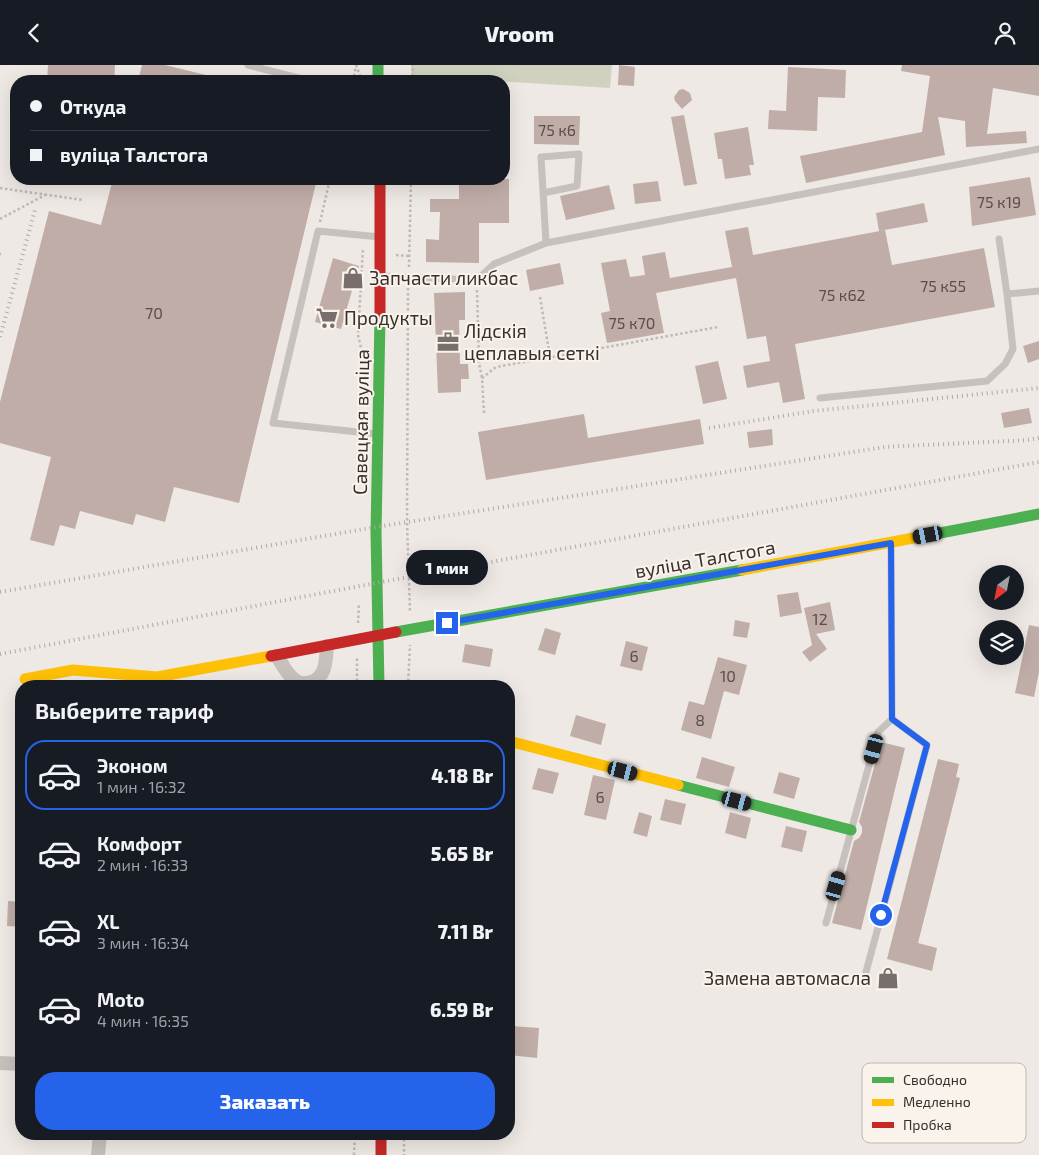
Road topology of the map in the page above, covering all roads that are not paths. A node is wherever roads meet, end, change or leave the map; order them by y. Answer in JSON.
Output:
{"nodes":[{"id":1,"x":248,"y":65,"type":"edge"},
{"id":2,"x":287,"y":75,"type":"edge"},
{"id":3,"x":1039,"y":149,"type":"edge"},
{"id":4,"x":380,"y":185,"type":"edge"},
{"id":5,"x":543,"y":193,"type":"junction"},
{"id":6,"x":380,"y":237,"type":"junction"},
{"id":7,"x":999,"y":239,"type":"dead end"},
{"id":8,"x":546,"y":243,"type":"junction"},
{"id":9,"x":381,"y":276,"type":"junction"},
{"id":10,"x":1039,"y":291,"type":"edge"},
{"id":11,"x":1007,"y":294,"type":"junction"},
{"id":12,"x":820,"y":397,"type":"dead end"},
{"id":13,"x":378,"y":434,"type":"junction"},
{"id":14,"x":1039,"y":514,"type":"edge"},
{"id":15,"x":891,"y":543,"type":"junction"},
{"id":16,"x":376,"y":635,"type":"junction"},
{"id":17,"x":327,"y":646,"type":"junction"},
{"id":18,"x":277,"y":656,"type":"junction"},
{"id":19,"x":25,"y":679,"type":"dead end"},
{"id":20,"x":148,"y":680,"type":"edge"},
{"id":21,"x":161,"y":680,"type":"edge"},
{"id":22,"x":295,"y":680,"type":"edge"},
{"id":23,"x":317,"y":680,"type":"edge"},
{"id":24,"x":379,"y":680,"type":"edge"},
{"id":25,"x":892,"y":719,"type":"junction"},
{"id":26,"x":515,"y":743,"type":"edge"},
{"id":27,"x":851,"y":831,"type":"junction"},
{"id":28,"x":826,"y":923,"type":"dead end"},
{"id":29,"x":866,"y":972,"type":"dead end"},
{"id":30,"x":0,"y":1063,"type":"edge"},
{"id":31,"x":15,"y":1063,"type":"edge"},
{"id":32,"x":99,"y":1140,"type":"edge"},
{"id":33,"x":381,"y":1140,"type":"edge"},
{"id":34,"x":98,"y":1155,"type":"edge"},
{"id":35,"x":381,"y":1155,"type":"edge"}],
"edges":[{"from":1,"to":2,"type":"lane"},
{"from":3,"to":8,"type":"lane"},
{"from":4,"to":6,"type":"main road","name":"Савецкая вуліца"},
{"from":5,"to":5,"type":"lane"},
{"from":5,"to":8,"type":"lane"},
{"from":6,"to":9,"type":"main road","name":"Савецкая вуліца"},
{"from":6,"to":13,"type":"lane"},
{"from":7,"to":11,"type":"lane"},
{"from":8,"to":9,"type":"lane"},
{"from":9,"to":13,"type":"main road","name":"Савецкая вуліца"},
{"from":10,"to":11,"type":"lane"},
{"from":11,"to":12,"type":"lane"},
{"from":13,"to":16,"type":"main road","name":"Савецкая вуліца"},
{"from":14,"to":15,"type":"main road","name":"вуліца Талстога"},
{"from":15,"to":16,"type":"main road","name":"вуліца Талстога"},
{"from":15,"to":25,"type":"lane"},
{"from":16,"to":17,"type":"main road","name":"вуліца Талстога"},
{"from":16,"to":24,"type":"main road","name":"Савецкая вуліца"},
{"from":17,"to":18,"type":"main road","name":"вуліца Талстога"},
{"from":17,"to":23,"type":"street"},
{"from":18,"to":21,"type":"main road","name":"вуліца Талстога"},
{"from":18,"to":22,"type":"street"},
{"from":19,"to":20,"type":"main road","name":"вуліца Талстога"},
{"from":25,"to":27,"type":"lane"},
{"from":25,"to":29,"type":"lane"},
{"from":26,"to":27,"type":"main road"},
{"from":27,"to":28,"type":"lane"},
{"from":30,"to":31,"type":"street"},
{"from":32,"to":34,"type":"street"},
{"from":33,"to":35,"type":"main road"}]}
